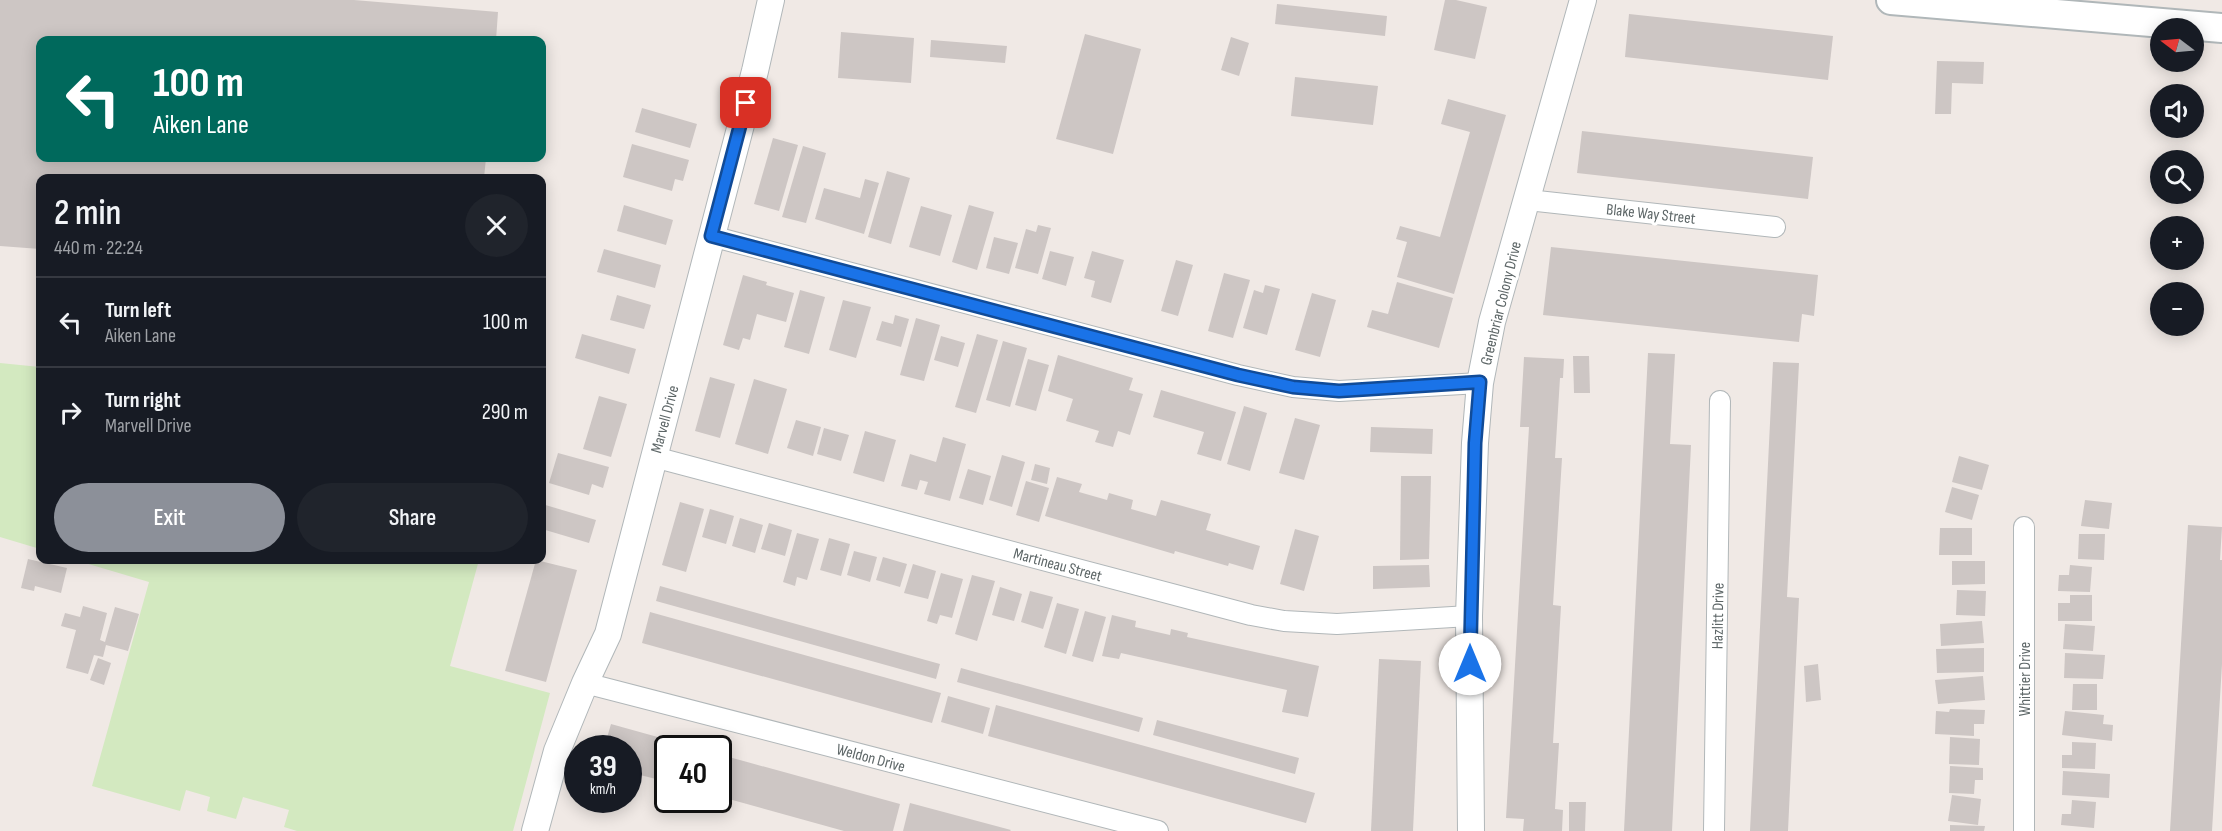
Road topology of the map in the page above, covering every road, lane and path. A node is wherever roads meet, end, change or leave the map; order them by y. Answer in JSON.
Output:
{"nodes":[{"id":1,"x":771,"y":0,"type":"edge"},
{"id":2,"x":1582,"y":0,"type":"edge"},
{"id":3,"x":1891,"y":0,"type":"edge"},
{"id":4,"x":2222,"y":28,"type":"edge"},
{"id":5,"x":1528,"y":200,"type":"junction"},
{"id":6,"x":1775,"y":227,"type":"dead end"},
{"id":7,"x":711,"y":236,"type":"junction"},
{"id":8,"x":1480,"y":382,"type":"junction"},
{"id":9,"x":1720,"y":401,"type":"dead end"},
{"id":10,"x":654,"y":457,"type":"junction"},
{"id":11,"x":2024,"y":527,"type":"dead end"},
{"id":12,"x":1469,"y":616,"type":"junction"},
{"id":13,"x":585,"y":682,"type":"junction"},
{"id":14,"x":535,"y":831,"type":"edge"},
{"id":15,"x":1158,"y":831,"type":"edge"},
{"id":16,"x":1471,"y":831,"type":"edge"},
{"id":17,"x":1714,"y":831,"type":"edge"},
{"id":18,"x":2024,"y":831,"type":"edge"}],
"edges":[{"from":1,"to":7,"type":"street","name":"Marvell Drive"},
{"from":2,"to":5,"type":"street","name":"Greenbriar Colony Drive"},
{"from":3,"to":4,"type":"main road"},
{"from":5,"to":6,"type":"street","name":"Blake Way Street"},
{"from":5,"to":8,"type":"street","name":"Greenbriar Colony Drive"},
{"from":7,"to":8,"type":"street"},
{"from":7,"to":10,"type":"street","name":"Marvell Drive"},
{"from":8,"to":12,"type":"street","name":"Greenbriar Colony Drive"},
{"from":9,"to":17,"type":"street","name":"Hazlitt Drive"},
{"from":10,"to":12,"type":"street","name":"Martineau Street"},
{"from":10,"to":13,"type":"street","name":"Marvell Drive"},
{"from":11,"to":18,"type":"street","name":"Whittier Drive"},
{"from":12,"to":16,"type":"street","name":"Greenbriar Colony Drive"},
{"from":13,"to":14,"type":"street","name":"Marvell Drive"},
{"from":13,"to":15,"type":"street","name":"Weldon Drive"}]}
